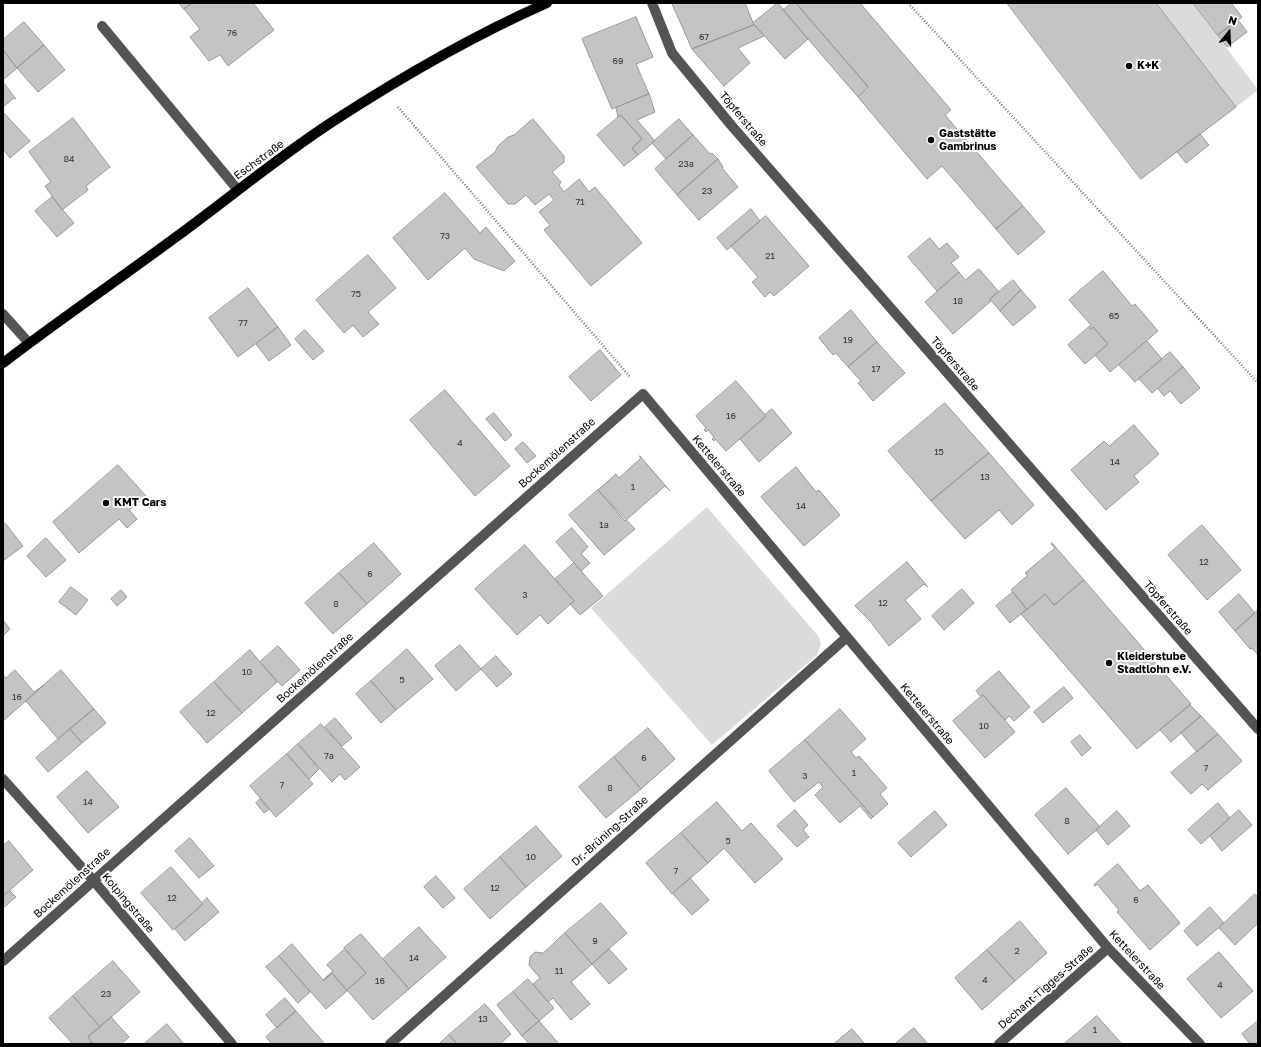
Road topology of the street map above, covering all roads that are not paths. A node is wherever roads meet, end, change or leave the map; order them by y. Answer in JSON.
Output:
{"nodes":[{"id":1,"x":547,"y":3,"type":"edge"},
{"id":2,"x":652,"y":3,"type":"edge"},
{"id":3,"x":102,"y":26,"type":"dead end"},
{"id":4,"x":238,"y":190,"type":"junction"},
{"id":5,"x":3,"y":314,"type":"edge"},
{"id":6,"x":29,"y":343,"type":"junction"},
{"id":7,"x":3,"y":363,"type":"edge"},
{"id":8,"x":643,"y":394,"type":"joint"},
{"id":9,"x":847,"y":637,"type":"junction"},
{"id":10,"x":1258,"y":729,"type":"edge"},
{"id":11,"x":3,"y":779,"type":"edge"},
{"id":12,"x":93,"y":880,"type":"junction"},
{"id":13,"x":1108,"y":948,"type":"junction"},
{"id":14,"x":3,"y":961,"type":"edge"},
{"id":15,"x":232,"y":1044,"type":"edge"},
{"id":16,"x":390,"y":1044,"type":"edge"},
{"id":17,"x":999,"y":1044,"type":"edge"},
{"id":18,"x":1200,"y":1044,"type":"edge"}],
"edges":[{"from":1,"to":4,"type":"main road","name":"Eschstraße"},
{"from":2,"to":10,"type":"street","name":"Töpferstraße"},
{"from":3,"to":4,"type":"street"},
{"from":4,"to":6,"type":"main road","name":"Eschstraße"},
{"from":5,"to":6,"type":"street"},
{"from":6,"to":7,"type":"main road","name":"Eschstraße"},
{"from":8,"to":9,"type":"street","name":"Kettelerstraße"},
{"from":8,"to":12,"type":"street","name":"Bockemölenstraße"},
{"from":9,"to":13,"type":"street","name":"Kettelerstraße"},
{"from":9,"to":16,"type":"street","name":"Dr.-Brüning-Straße"},
{"from":11,"to":12,"type":"street","name":"Kolpingstraße"},
{"from":12,"to":14,"type":"street","name":"Bockemölenstraße"},
{"from":12,"to":15,"type":"street","name":"Kolpingstraße"},
{"from":13,"to":17,"type":"street","name":"Dechant-Tigges-Straße"},
{"from":13,"to":18,"type":"street","name":"Kettelerstraße"}]}
